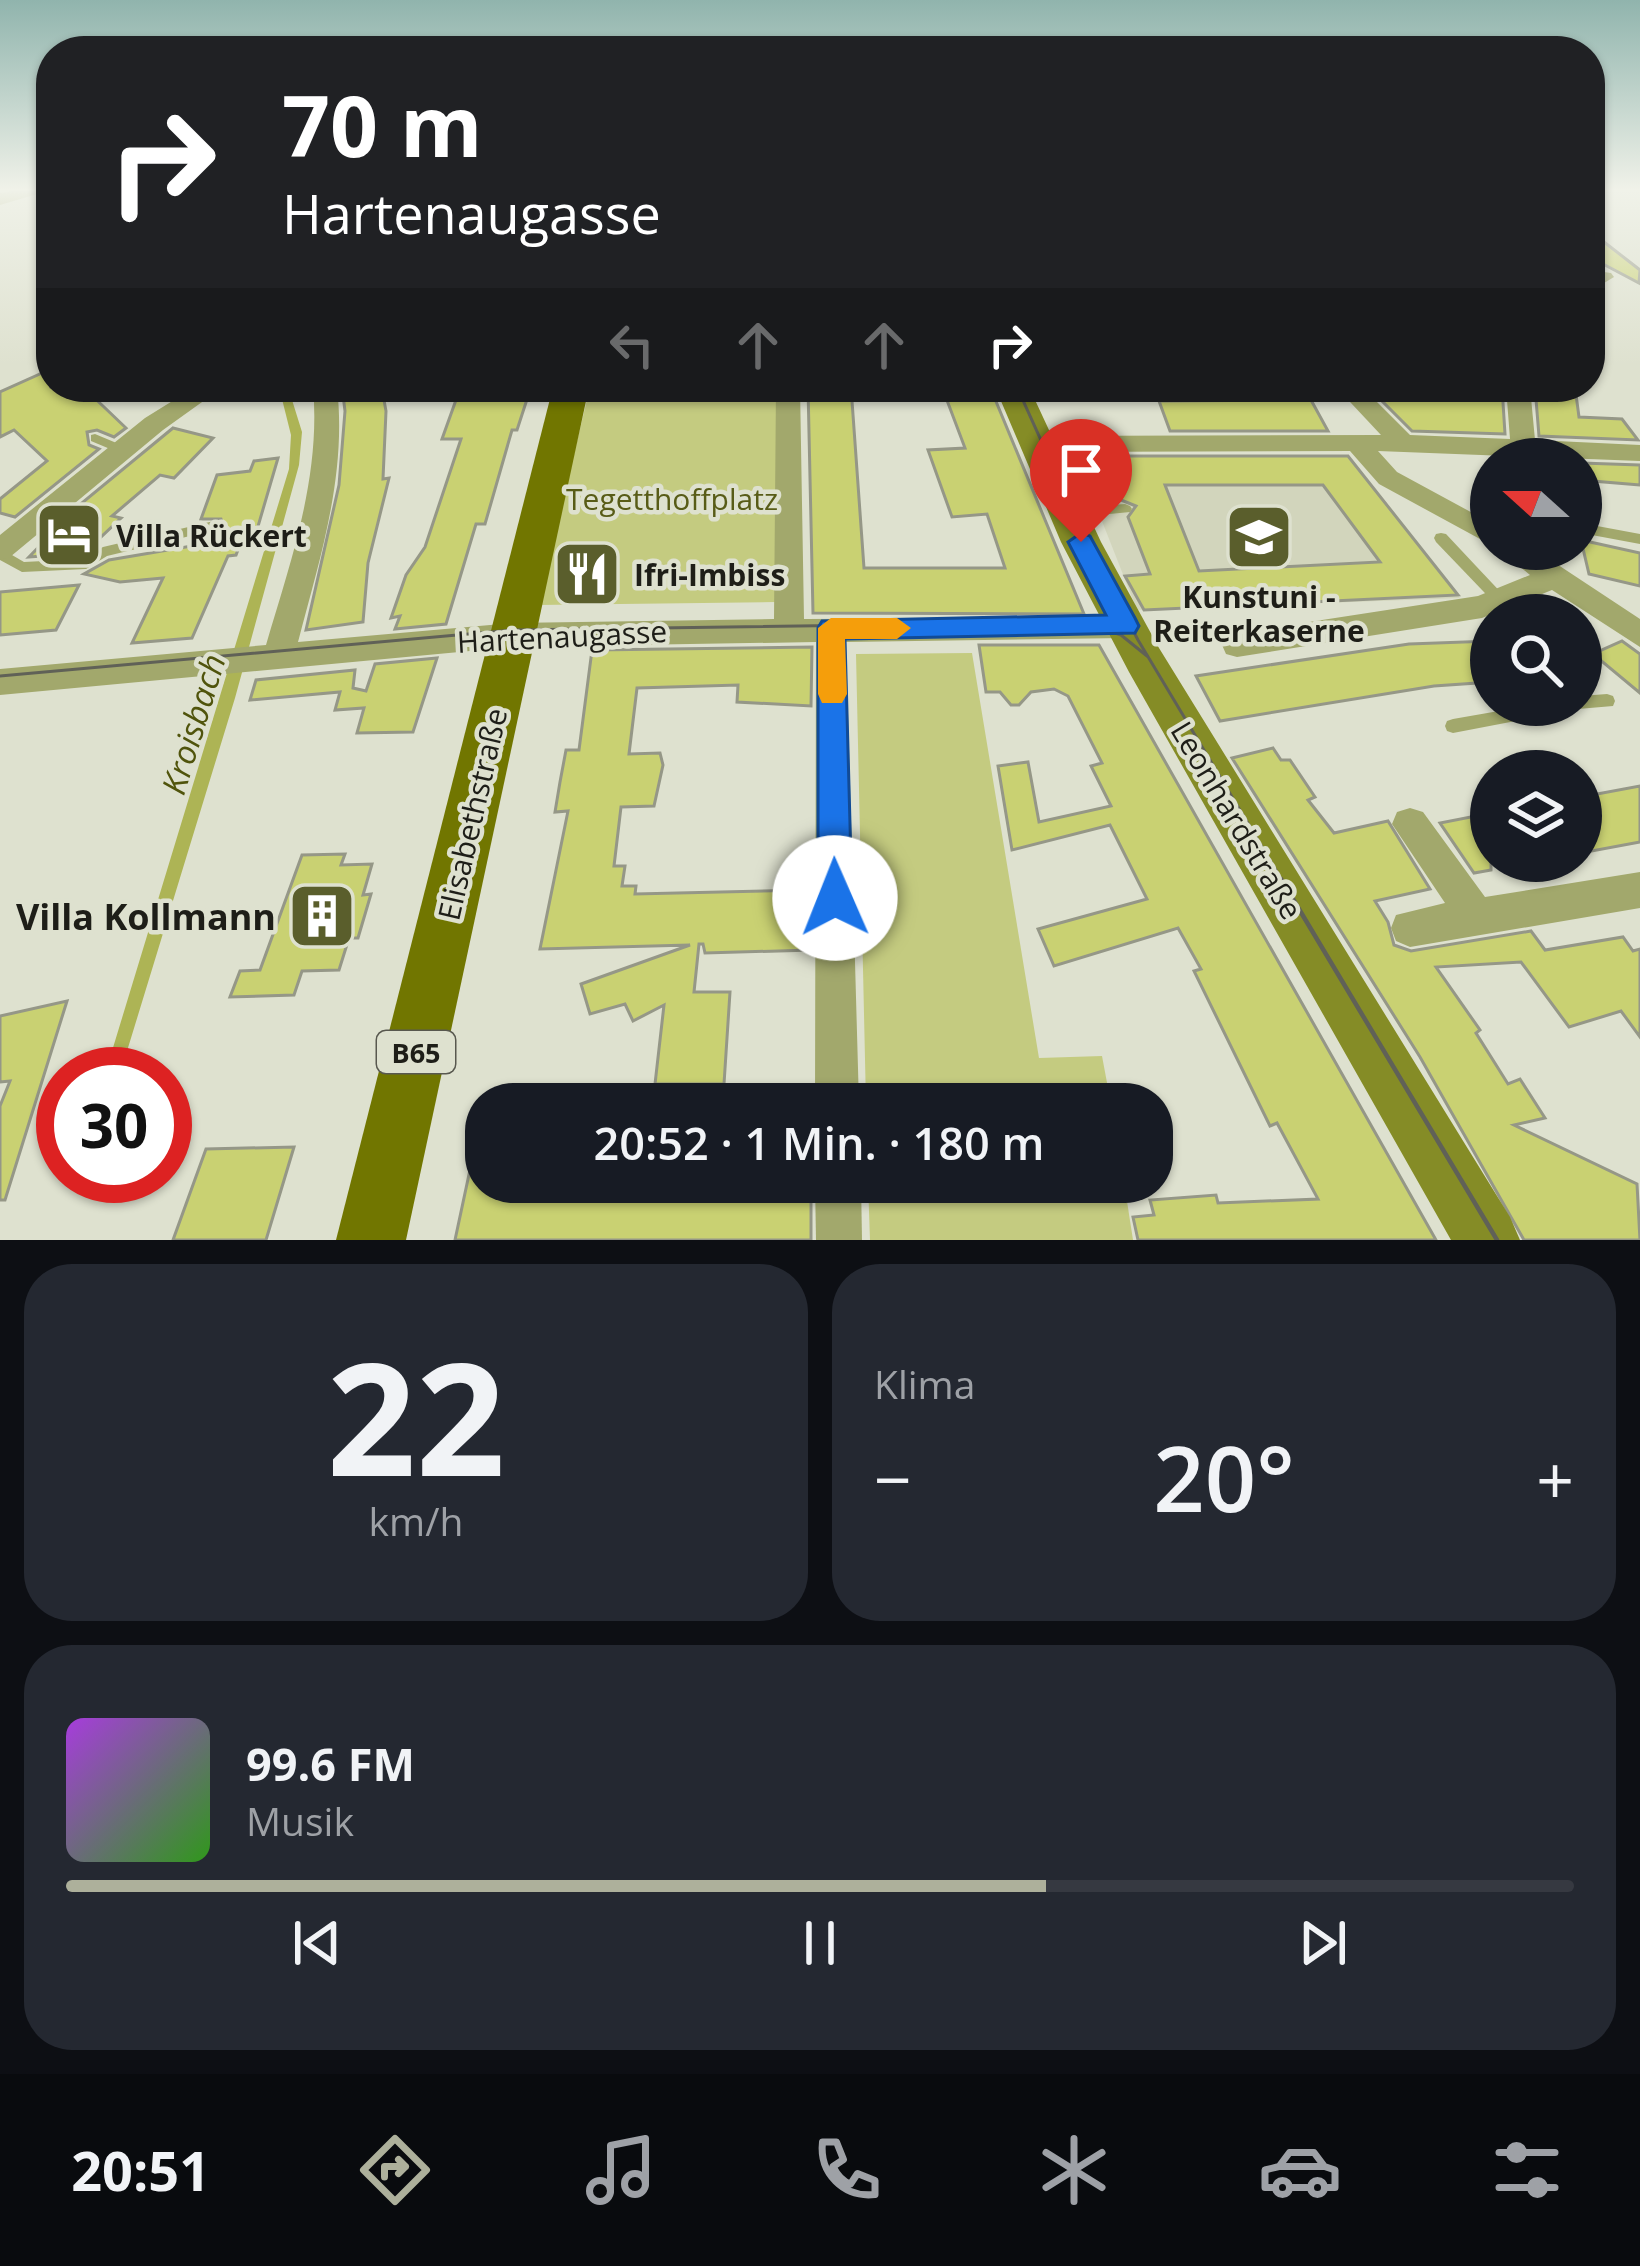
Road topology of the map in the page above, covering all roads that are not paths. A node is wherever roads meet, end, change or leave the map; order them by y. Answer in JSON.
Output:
{"nodes":[{"id":1,"x":191,"y":402,"type":"edge"},
{"id":2,"x":328,"y":402,"type":"edge"},
{"id":3,"x":567,"y":402,"type":"edge"},
{"id":4,"x":788,"y":402,"type":"edge"},
{"id":5,"x":1019,"y":402,"type":"edge"},
{"id":6,"x":1357,"y":402,"type":"edge"},
{"id":7,"x":1519,"y":402,"type":"edge"},
{"id":8,"x":95,"y":438,"type":"dead end"},
{"id":9,"x":1521,"y":438,"type":"edge"},
{"id":10,"x":1038,"y":444,"type":"junction"},
{"id":11,"x":1381,"y":444,"type":"junction"},
{"id":12,"x":1470,"y":446,"type":"edge"},
{"id":13,"x":122,"y":451,"type":"junction"},
{"id":14,"x":1602,"y":451,"type":"edge"},
{"id":15,"x":1640,"y":453,"type":"edge"},
{"id":16,"x":1125,"y":509,"type":"dead end"},
{"id":17,"x":1069,"y":513,"type":"junction"},
{"id":18,"x":1470,"y":524,"type":"edge"},
{"id":19,"x":214,"y":526,"type":"dead end"},
{"id":20,"x":1602,"y":532,"type":"edge"},
{"id":21,"x":1441,"y":538,"type":"dead end"},
{"id":22,"x":1640,"y":539,"type":"edge"},
{"id":23,"x":4,"y":544,"type":"edge"},
{"id":24,"x":1555,"y":570,"type":"edge"},
{"id":25,"x":1496,"y":594,"type":"edge"},
{"id":26,"x":1470,"y":609,"type":"edge"},
{"id":27,"x":1125,"y":626,"type":"junction"},
{"id":28,"x":789,"y":628,"type":"junction"},
{"id":29,"x":831,"y":628,"type":"junction"},
{"id":30,"x":1639,"y":634,"type":"edge"},
{"id":31,"x":512,"y":635,"type":"junction"},
{"id":32,"x":1237,"y":646,"type":"dead end"},
{"id":33,"x":266,"y":656,"type":"junction"},
{"id":34,"x":0,"y":682,"type":"edge"},
{"id":35,"x":1607,"y":701,"type":"dead end"},
{"id":36,"x":1602,"y":702,"type":"edge"},
{"id":37,"x":1470,"y":723,"type":"edge"},
{"id":38,"x":1453,"y":726,"type":"dead end"},
{"id":39,"x":1410,"y":824,"type":"dead end"},
{"id":40,"x":1640,"y":890,"type":"edge"},
{"id":41,"x":1476,"y":916,"type":"junction"},
{"id":42,"x":1410,"y":928,"type":"dead end"},
{"id":43,"x":837,"y":1083,"type":"edge"},
{"id":44,"x":838,"y":1203,"type":"edge"},
{"id":45,"x":371,"y":1240,"type":"edge"},
{"id":46,"x":839,"y":1240,"type":"edge"},
{"id":47,"x":1487,"y":1240,"type":"edge"}],
"edges":[{"from":1,"to":13,"type":"street"},
{"from":2,"to":33,"type":"street"},
{"from":3,"to":31,"type":"main road","name":"Elisabethstraße","number":"B65"},
{"from":4,"to":28,"type":"street"},
{"from":5,"to":10,"type":"main road","name":"Leonhardstraße"},
{"from":6,"to":11,"type":"street"},
{"from":7,"to":9,"type":"street"},
{"from":8,"to":13,"type":"lane"},
{"from":10,"to":11,"type":"street"},
{"from":10,"to":17,"type":"main road","name":"Leonhardstraße"},
{"from":11,"to":12,"type":"street"},
{"from":11,"to":18,"type":"street"},
{"from":13,"to":23,"type":"street"},
{"from":14,"to":15,"type":"street"},
{"from":16,"to":17,"type":"lane"},
{"from":17,"to":27,"type":"main road","name":"Leonhardstraße"},
{"from":19,"to":23,"type":"lane"},
{"from":20,"to":22,"type":"lane"},
{"from":21,"to":25,"type":"lane"},
{"from":24,"to":30,"type":"street"},
{"from":26,"to":32,"type":"street"},
{"from":27,"to":29,"type":"street","name":"Hartenaugasse"},
{"from":27,"to":47,"type":"main road","name":"Leonhardstraße"},
{"from":28,"to":29,"type":"street","name":"Hartenaugasse"},
{"from":28,"to":31,"type":"street","name":"Hartenaugasse"},
{"from":29,"to":43,"type":"street"},
{"from":31,"to":33,"type":"street","name":"Hartenaugasse"},
{"from":31,"to":45,"type":"main road","name":"Elisabethstraße","number":"B65"},
{"from":33,"to":34,"type":"street","name":"Hartenaugasse"},
{"from":35,"to":36,"type":"lane"},
{"from":37,"to":38,"type":"lane"},
{"from":39,"to":41,"type":"street"},
{"from":40,"to":41,"type":"street"},
{"from":41,"to":42,"type":"street"},
{"from":44,"to":46,"type":"street"}]}
